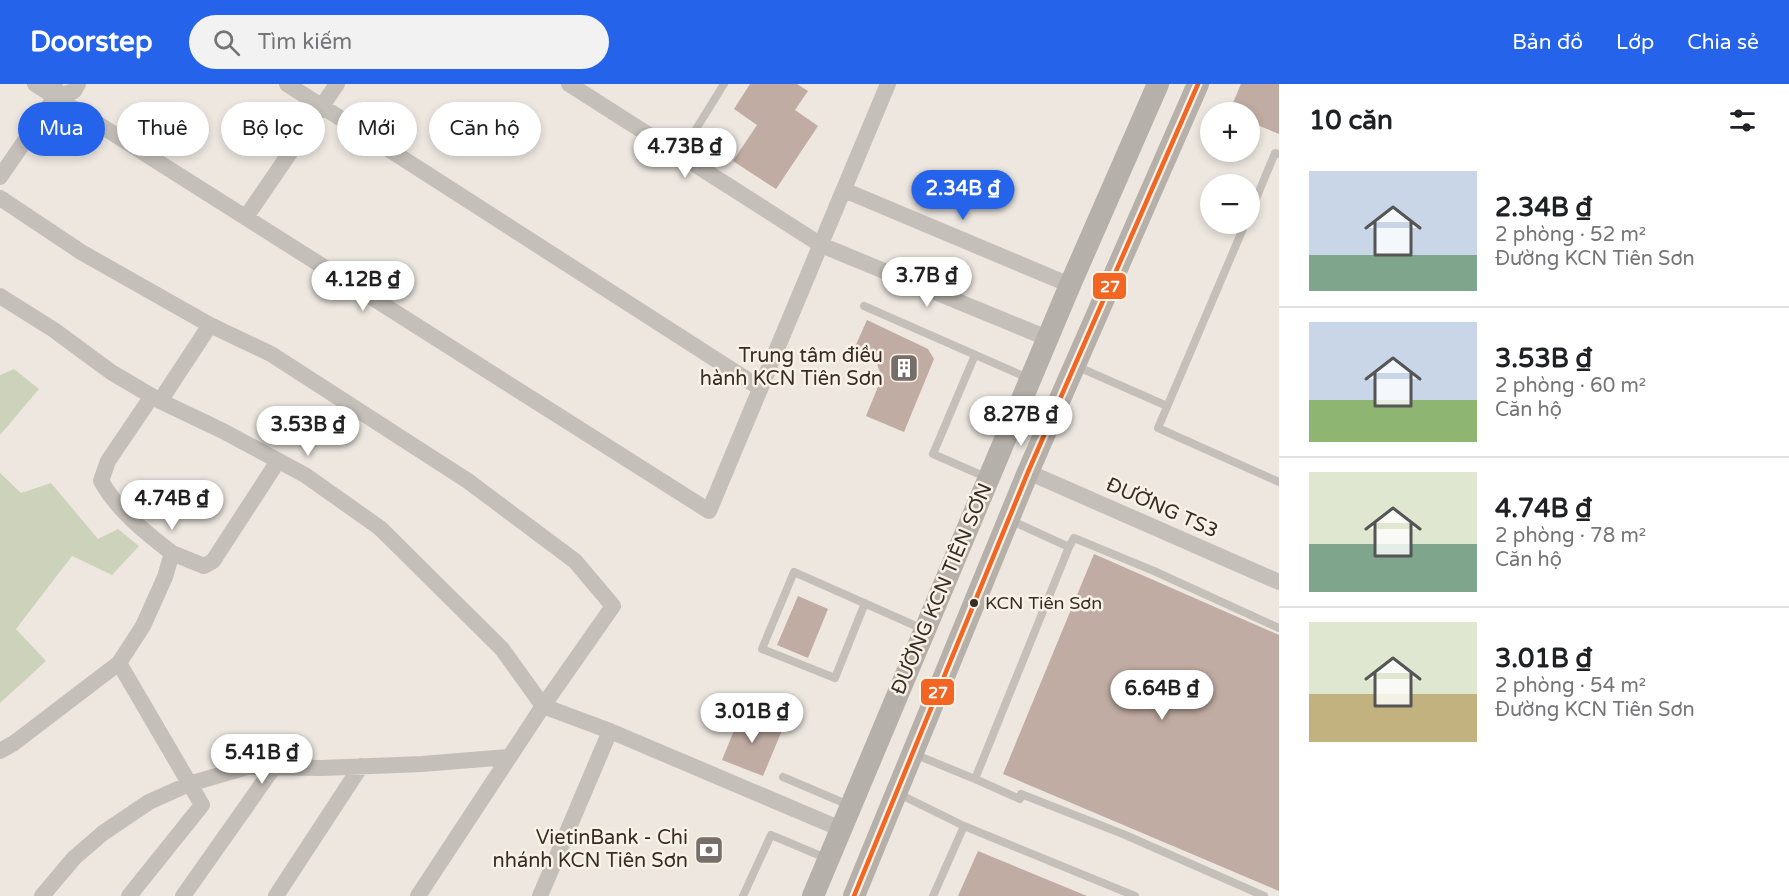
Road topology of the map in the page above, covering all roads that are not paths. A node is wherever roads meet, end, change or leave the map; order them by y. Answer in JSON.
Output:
{"nodes":[{"id":1,"x":35,"y":84,"type":"edge"},
{"id":2,"x":78,"y":84,"type":"edge"},
{"id":3,"x":287,"y":84,"type":"edge"},
{"id":4,"x":337,"y":84,"type":"edge"},
{"id":5,"x":569,"y":84,"type":"edge"},
{"id":6,"x":724,"y":84,"type":"edge"},
{"id":7,"x":888,"y":84,"type":"edge"},
{"id":8,"x":1158,"y":84,"type":"edge"},
{"id":9,"x":1198,"y":84,"type":"edge"},
{"id":10,"x":55,"y":90,"type":"edge"},
{"id":11,"x":316,"y":102,"type":"edge"},
{"id":12,"x":325,"y":102,"type":"edge"},
{"id":13,"x":325,"y":108,"type":"edge"},
{"id":14,"x":1279,"y":154,"type":"edge"},
{"id":15,"x":680,"y":155,"type":"junction"},
{"id":16,"x":288,"y":156,"type":"edge"},
{"id":17,"x":0,"y":177,"type":"edge"},
{"id":18,"x":1260,"y":189,"type":"edge"},
{"id":19,"x":844,"y":190,"type":"junction"},
{"id":20,"x":0,"y":198,"type":"edge"},
{"id":21,"x":246,"y":217,"type":"junction"},
{"id":22,"x":1241,"y":234,"type":"edge"},
{"id":23,"x":821,"y":245,"type":"junction"},
{"id":24,"x":1070,"y":285,"type":"junction"},
{"id":25,"x":0,"y":296,"type":"edge"},
{"id":26,"x":864,"y":306,"type":"dead end"},
{"id":27,"x":210,"y":325,"type":"junction"},
{"id":28,"x":1047,"y":339,"type":"junction"},
{"id":29,"x":975,"y":355,"type":"junction"},
{"id":30,"x":1076,"y":366,"type":"junction"},
{"id":31,"x":1030,"y":379,"type":"junction"},
{"id":32,"x":760,"y":388,"type":"junction"},
{"id":33,"x":156,"y":399,"type":"junction"},
{"id":34,"x":1167,"y":406,"type":"junction"},
{"id":35,"x":278,"y":461,"type":"junction"},
{"id":36,"x":993,"y":468,"type":"junction"},
{"id":37,"x":1028,"y":472,"type":"junction"},
{"id":38,"x":1279,"y":482,"type":"edge"},
{"id":39,"x":1009,"y":519,"type":"junction"},
{"id":40,"x":1069,"y":547,"type":"junction"},
{"id":41,"x":172,"y":553,"type":"junction"},
{"id":42,"x":1279,"y":582,"type":"edge"},
{"id":43,"x":865,"y":603,"type":"junction"},
{"id":44,"x":1279,"y":628,"type":"edge"},
{"id":45,"x":925,"y":630,"type":"junction"},
{"id":46,"x":119,"y":663,"type":"junction"},
{"id":47,"x":543,"y":705,"type":"junction"},
{"id":48,"x":610,"y":731,"type":"junction"},
{"id":49,"x":0,"y":751,"type":"edge"},
{"id":50,"x":912,"y":753,"type":"junction"},
{"id":51,"x":508,"y":757,"type":"junction"},
{"id":52,"x":361,"y":766,"type":"junction"},
{"id":53,"x":274,"y":767,"type":"junction"},
{"id":54,"x":783,"y":777,"type":"dead end"},
{"id":55,"x":975,"y":779,"type":"junction"},
{"id":56,"x":189,"y":784,"type":"junction"},
{"id":57,"x":896,"y":792,"type":"junction"},
{"id":58,"x":851,"y":806,"type":"junction"},
{"id":59,"x":964,"y":826,"type":"junction"},
{"id":60,"x":841,"y":829,"type":"junction"},
{"id":61,"x":829,"y":859,"type":"junction"},
{"id":62,"x":42,"y":896,"type":"edge"},
{"id":63,"x":129,"y":896,"type":"edge"},
{"id":64,"x":183,"y":896,"type":"edge"},
{"id":65,"x":276,"y":896,"type":"edge"},
{"id":66,"x":418,"y":896,"type":"edge"},
{"id":67,"x":540,"y":896,"type":"edge"},
{"id":68,"x":743,"y":896,"type":"edge"},
{"id":69,"x":813,"y":896,"type":"edge"},
{"id":70,"x":854,"y":896,"type":"edge"},
{"id":71,"x":933,"y":896,"type":"edge"},
{"id":72,"x":1135,"y":896,"type":"edge"},
{"id":73,"x":1264,"y":896,"type":"edge"}],
"edges":[{"from":1,"to":10,"type":"street"},
{"from":2,"to":10,"type":"street"},
{"from":3,"to":11,"type":"street"},
{"from":4,"to":12,"type":"street"},
{"from":5,"to":15,"type":"street"},
{"from":6,"to":15,"type":"lane"},
{"from":7,"to":19,"type":"street"},
{"from":8,"to":24,"type":"main road","name":"ĐƯỜNG KCN TIÊN SƠN"},
{"from":9,"to":30,"type":"main road","name":"ĐƯỜNG KCN TIÊN SƠN"},
{"from":10,"to":17,"type":"street"},
{"from":10,"to":21,"type":"street"},
{"from":13,"to":32,"type":"street"},
{"from":14,"to":18,"type":"lane"},
{"from":15,"to":23,"type":"street"},
{"from":16,"to":21,"type":"street"},
{"from":19,"to":23,"type":"street"},
{"from":19,"to":24,"type":"street"},
{"from":20,"to":27,"type":"street"},
{"from":21,"to":32,"type":"street"},
{"from":22,"to":34,"type":"lane"},
{"from":23,"to":28,"type":"street"},
{"from":23,"to":32,"type":"street"},
{"from":24,"to":28,"type":"main road","name":"ĐƯỜNG KCN TIÊN SƠN"},
{"from":25,"to":33,"type":"street"},
{"from":26,"to":29,"type":"lane"},
{"from":27,"to":33,"type":"street"},
{"from":27,"to":47,"type":"street"},
{"from":28,"to":31,"type":"main road","name":"ĐƯỜNG KCN TIÊN SƠN"},
{"from":29,"to":31,"type":"lane"},
{"from":29,"to":36,"type":"lane"},
{"from":30,"to":34,"type":"lane"},
{"from":30,"to":37,"type":"main road","name":"ĐƯỜNG KCN TIÊN SƠN"},
{"from":31,"to":36,"type":"main road","name":"ĐƯỜNG KCN TIÊN SƠN"},
{"from":33,"to":35,"type":"street"},
{"from":33,"to":41,"type":"street"},
{"from":34,"to":38,"type":"lane"},
{"from":35,"to":41,"type":"street"},
{"from":35,"to":47,"type":"street"},
{"from":36,"to":37,"type":"main road"},
{"from":36,"to":45,"type":"main road","name":"ĐƯỜNG KCN TIÊN SƠN"},
{"from":37,"to":39,"type":"main road","name":"ĐƯỜNG KCN TIÊN SƠN"},
{"from":37,"to":42,"type":"street","name":"ĐƯỜNG TS3"},
{"from":39,"to":40,"type":"lane"},
{"from":39,"to":50,"type":"main road","name":"ĐƯỜNG KCN TIÊN SƠN"},
{"from":40,"to":44,"type":"lane"},
{"from":40,"to":55,"type":"lane"},
{"from":41,"to":46,"type":"street"},
{"from":43,"to":43,"type":"lane"},
{"from":43,"to":45,"type":"lane"},
{"from":45,"to":58,"type":"main road","name":"ĐƯỜNG KCN TIÊN SƠN"},
{"from":46,"to":49,"type":"street"},
{"from":46,"to":56,"type":"street"},
{"from":47,"to":48,"type":"street"},
{"from":47,"to":51,"type":"street"},
{"from":48,"to":60,"type":"street"},
{"from":48,"to":67,"type":"street"},
{"from":50,"to":55,"type":"lane"},
{"from":50,"to":57,"type":"main road","name":"ĐƯỜNG KCN TIÊN SƠN"},
{"from":51,"to":52,"type":"street"},
{"from":51,"to":66,"type":"street"},
{"from":52,"to":53,"type":"street"},
{"from":52,"to":65,"type":"street"},
{"from":53,"to":56,"type":"street"},
{"from":53,"to":64,"type":"street"},
{"from":54,"to":58,"type":"lane"},
{"from":55,"to":73,"type":"lane"},
{"from":56,"to":62,"type":"street"},
{"from":56,"to":63,"type":"street"},
{"from":57,"to":59,"type":"lane"},
{"from":57,"to":70,"type":"main road","name":"ĐƯỜNG KCN TIÊN SƠN"},
{"from":58,"to":60,"type":"main road","name":"ĐƯỜNG KCN TIÊN SƠN"},
{"from":59,"to":71,"type":"lane"},
{"from":59,"to":72,"type":"lane"},
{"from":60,"to":61,"type":"main road","name":"ĐƯỜNG KCN TIÊN SƠN"},
{"from":61,"to":68,"type":"lane"},
{"from":61,"to":69,"type":"main road","name":"ĐƯỜNG KCN TIÊN SƠN"}]}
